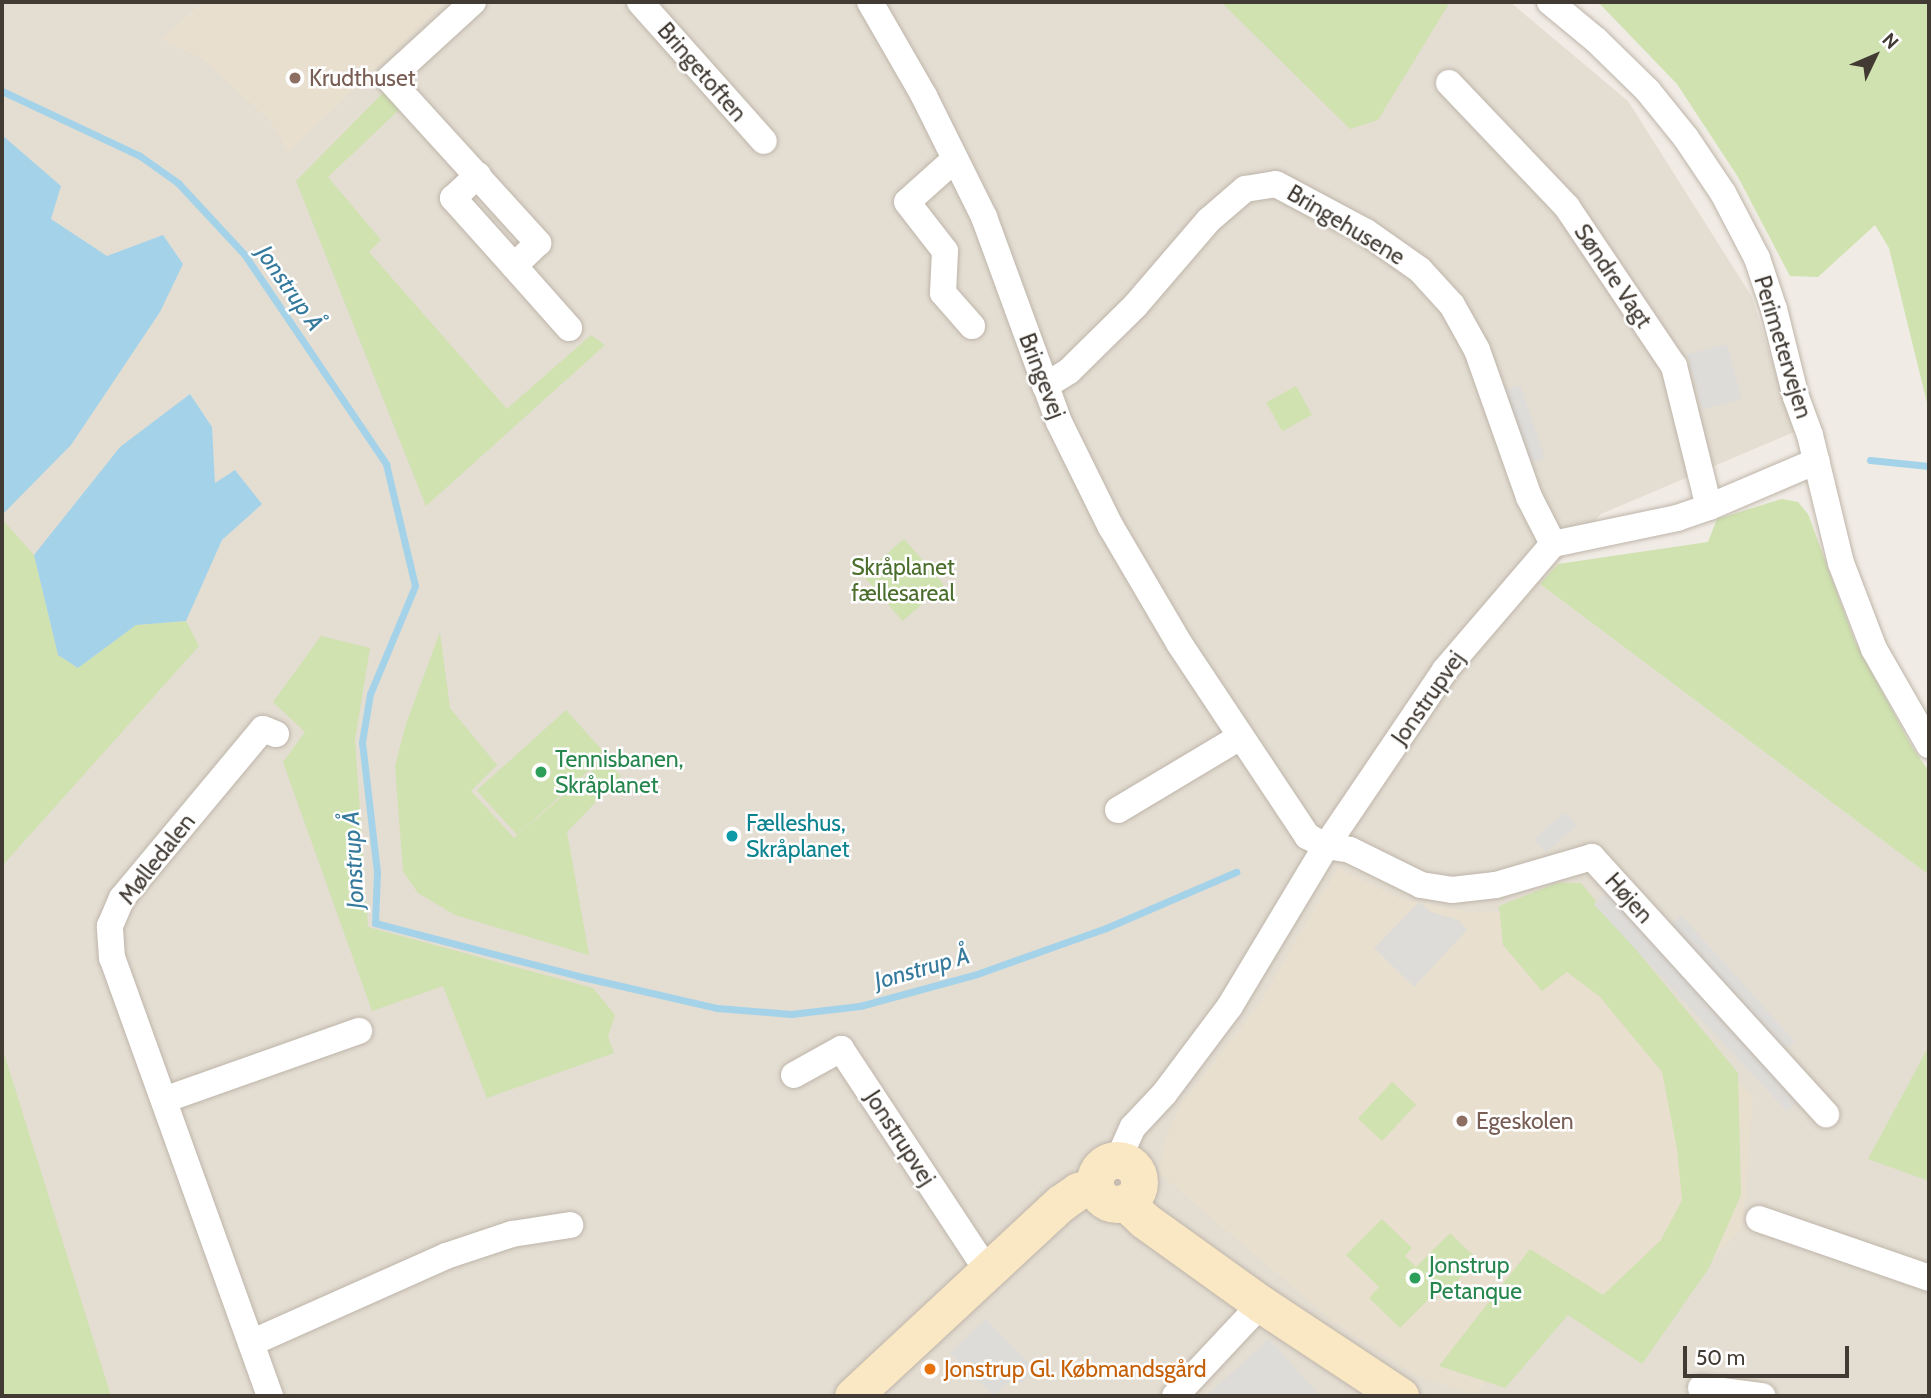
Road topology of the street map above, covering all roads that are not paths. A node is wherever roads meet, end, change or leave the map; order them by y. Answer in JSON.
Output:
{"nodes":[{"id":1,"x":473,"y":2,"type":"edge"},
{"id":2,"x":640,"y":2,"type":"edge"},
{"id":3,"x":870,"y":2,"type":"edge"},
{"id":4,"x":1550,"y":2,"type":"edge"},
{"id":5,"x":1449,"y":83,"type":"dead end"},
{"id":6,"x":764,"y":141,"type":"dead end"},
{"id":7,"x":955,"y":159,"type":"junction"},
{"id":8,"x":972,"y":326,"type":"dead end"},
{"id":9,"x":569,"y":328,"type":"dead end"},
{"id":10,"x":1045,"y":386,"type":"junction"},
{"id":11,"x":1817,"y":461,"type":"junction"},
{"id":12,"x":1709,"y":507,"type":"junction"},
{"id":13,"x":1553,"y":544,"type":"junction"},
{"id":14,"x":276,"y":734,"type":"dead end"},
{"id":15,"x":1240,"y":737,"type":"junction"},
{"id":16,"x":1929,"y":744,"type":"edge"},
{"id":17,"x":1118,"y":810,"type":"dead end"},
{"id":18,"x":1326,"y":846,"type":"junction"},
{"id":19,"x":359,"y":1031,"type":"dead end"},
{"id":20,"x":794,"y":1075,"type":"dead end"},
{"id":21,"x":164,"y":1100,"type":"junction"},
{"id":22,"x":1826,"y":1114,"type":"dead end"},
{"id":23,"x":1119,"y":1183,"type":"junction"},
{"id":24,"x":1759,"y":1219,"type":"dead end"},
{"id":25,"x":570,"y":1225,"type":"dead end"},
{"id":26,"x":988,"y":1272,"type":"junction"},
{"id":27,"x":1929,"y":1278,"type":"edge"},
{"id":28,"x":1261,"y":1304,"type":"junction"},
{"id":29,"x":251,"y":1343,"type":"junction"},
{"id":30,"x":1701,"y":1388,"type":"dead end"},
{"id":31,"x":271,"y":1396,"type":"edge"},
{"id":32,"x":853,"y":1396,"type":"edge"},
{"id":33,"x":1175,"y":1396,"type":"edge"},
{"id":34,"x":1400,"y":1396,"type":"edge"},
{"id":35,"x":1762,"y":1396,"type":"edge"}],
"edges":[{"from":1,"to":9,"type":"street"},
{"from":2,"to":6,"type":"street","name":"Bringetoften"},
{"from":3,"to":7,"type":"street","name":"Bringevej"},
{"from":4,"to":11,"type":"street","name":"Perimetervejen"},
{"from":5,"to":12,"type":"street","name":"Søndre Vagt"},
{"from":7,"to":8,"type":"street"},
{"from":7,"to":10,"type":"street","name":"Bringevej"},
{"from":10,"to":13,"type":"street","name":"Bringehusene"},
{"from":10,"to":15,"type":"street","name":"Bringevej"},
{"from":11,"to":12,"type":"street"},
{"from":11,"to":16,"type":"street","name":"Perimetervejen"},
{"from":12,"to":13,"type":"street"},
{"from":13,"to":18,"type":"street","name":"Jonstrupvej"},
{"from":14,"to":21,"type":"street","name":"Mølledalen"},
{"from":15,"to":17,"type":"street"},
{"from":15,"to":18,"type":"street","name":"Bringevej"},
{"from":18,"to":22,"type":"street","name":"Højen"},
{"from":18,"to":23,"type":"street","name":"Jonstrupvej"},
{"from":19,"to":21,"type":"street"},
{"from":20,"to":26,"type":"street","name":"Jonstrupvej"},
{"from":21,"to":29,"type":"street","name":"Mølledalen"},
{"from":23,"to":26,"type":"street"},
{"from":23,"to":28,"type":"street"},
{"from":24,"to":27,"type":"street"},
{"from":25,"to":29,"type":"street"},
{"from":26,"to":32,"type":"street"},
{"from":28,"to":33,"type":"street"},
{"from":28,"to":34,"type":"street"},
{"from":29,"to":31,"type":"street","name":"Mølledalen"},
{"from":30,"to":35,"type":"street"}]}
